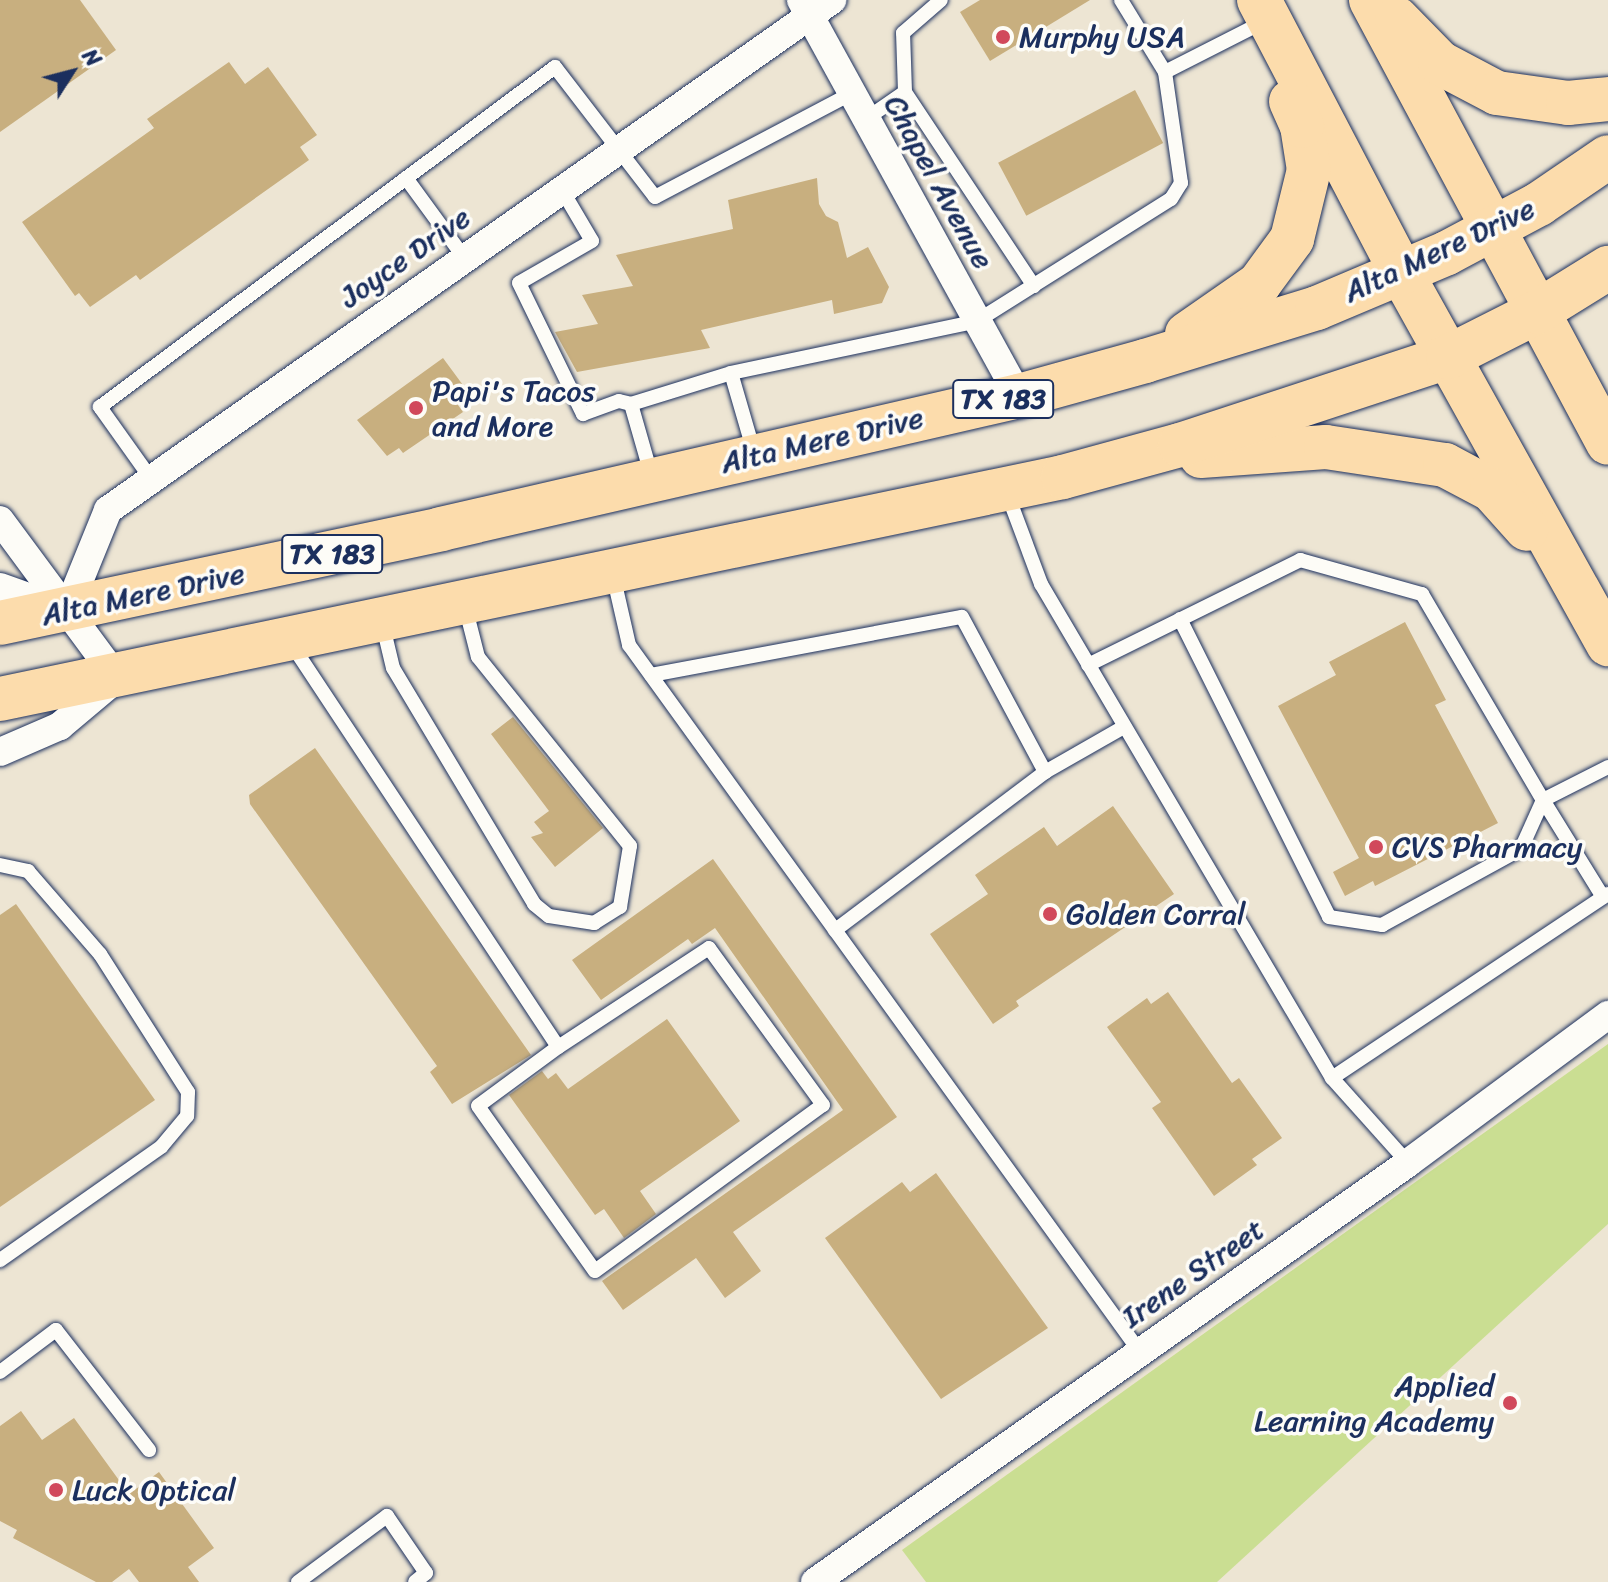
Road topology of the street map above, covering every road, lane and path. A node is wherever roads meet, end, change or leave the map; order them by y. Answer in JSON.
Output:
{"nodes":[{"id":1,"x":941,"y":0,"type":"edge"},
{"id":2,"x":1121,"y":0,"type":"edge"},
{"id":3,"x":1371,"y":0,"type":"edge"},
{"id":4,"x":1384,"y":0,"type":"edge"},
{"id":5,"x":814,"y":5,"type":"edge"},
{"id":6,"x":1258,"y":11,"type":"edge"},
{"id":7,"x":1165,"y":72,"type":"junction"},
{"id":8,"x":905,"y":92,"type":"junction"},
{"id":9,"x":852,"y":93,"type":"junction"},
{"id":10,"x":1608,"y":99,"type":"edge"},
{"id":11,"x":866,"y":119,"type":"junction"},
{"id":12,"x":620,"y":150,"type":"junction"},
{"id":13,"x":1608,"y":157,"type":"edge"},
{"id":14,"x":406,"y":178,"type":"junction"},
{"id":15,"x":562,"y":190,"type":"junction"},
{"id":16,"x":1495,"y":231,"type":"junction"},
{"id":17,"x":463,"y":256,"type":"junction"},
{"id":18,"x":1608,"y":268,"type":"edge"},
{"id":19,"x":1401,"y":272,"type":"junction"},
{"id":20,"x":1034,"y":286,"type":"junction"},
{"id":21,"x":1537,"y":312,"type":"junction"},
{"id":22,"x":977,"y":321,"type":"junction"},
{"id":23,"x":1448,"y":357,"type":"junction"},
{"id":24,"x":1145,"y":361,"type":"junction"},
{"id":25,"x":731,"y":373,"type":"junction"},
{"id":26,"x":1019,"y":396,"type":"junction"},
{"id":27,"x":631,"y":404,"type":"junction"},
{"id":28,"x":1608,"y":443,"type":"edge"},
{"id":29,"x":755,"y":456,"type":"junction"},
{"id":30,"x":1119,"y":461,"type":"junction"},
{"id":31,"x":652,"y":479,"type":"junction"},
{"id":32,"x":152,"y":480,"type":"junction"},
{"id":33,"x":1005,"y":489,"type":"junction"},
{"id":34,"x":0,"y":520,"type":"edge"},
{"id":35,"x":612,"y":570,"type":"junction"},
{"id":36,"x":0,"y":587,"type":"edge"},
{"id":37,"x":1579,"y":591,"type":"junction"},
{"id":38,"x":464,"y":600,"type":"junction"},
{"id":39,"x":67,"y":611,"type":"junction"},
{"id":40,"x":381,"y":618,"type":"junction"},
{"id":41,"x":1180,"y":619,"type":"junction"},
{"id":42,"x":0,"y":623,"type":"edge"},
{"id":43,"x":288,"y":638,"type":"junction"},
{"id":44,"x":1608,"y":644,"type":"edge"},
{"id":45,"x":1088,"y":665,"type":"junction"},
{"id":46,"x":651,"y":675,"type":"junction"},
{"id":47,"x":117,"y":678,"type":"junction"},
{"id":48,"x":0,"y":699,"type":"edge"},
{"id":49,"x":1124,"y":727,"type":"junction"},
{"id":50,"x":0,"y":752,"type":"edge"},
{"id":51,"x":1608,"y":767,"type":"edge"},
{"id":52,"x":1045,"y":772,"type":"junction"},
{"id":53,"x":1543,"y":800,"type":"junction"},
{"id":54,"x":0,"y":865,"type":"edge"},
{"id":55,"x":1606,"y":895,"type":"edge"},
{"id":56,"x":835,"y":930,"type":"junction"},
{"id":57,"x":1608,"y":1015,"type":"edge"},
{"id":58,"x":558,"y":1047,"type":"junction"},
{"id":59,"x":1332,"y":1078,"type":"junction"},
{"id":60,"x":1408,"y":1163,"type":"junction"},
{"id":61,"x":0,"y":1260,"type":"edge"},
{"id":62,"x":1140,"y":1352,"type":"junction"},
{"id":63,"x":0,"y":1372,"type":"edge"},
{"id":64,"x":149,"y":1450,"type":"dead end"},
{"id":65,"x":298,"y":1582,"type":"edge"},
{"id":66,"x":415,"y":1582,"type":"edge"},
{"id":67,"x":815,"y":1582,"type":"edge"}],
"edges":[{"from":1,"to":8,"type":"lane"},
{"from":2,"to":7,"type":"lane"},
{"from":3,"to":16,"type":"main road"},
{"from":4,"to":10,"type":"main road"},
{"from":5,"to":9,"type":"street","name":"Chapel Avenue"},
{"from":5,"to":12,"type":"street","name":"Joyce Drive"},
{"from":6,"to":7,"type":"lane"},
{"from":6,"to":19,"type":"main road"},
{"from":6,"to":24,"type":"main road"},
{"from":7,"to":20,"type":"lane"},
{"from":8,"to":11,"type":"lane"},
{"from":8,"to":20,"type":"lane"},
{"from":9,"to":11,"type":"street","name":"Chapel Avenue"},
{"from":9,"to":12,"type":"lane"},
{"from":11,"to":22,"type":"street","name":"Chapel Avenue"},
{"from":12,"to":14,"type":"lane"},
{"from":12,"to":15,"type":"street","name":"Joyce Drive"},
{"from":13,"to":16,"type":"main road","name":"Alta Mere Drive","number":"TX 183"},
{"from":14,"to":17,"type":"lane"},
{"from":14,"to":32,"type":"lane"},
{"from":15,"to":17,"type":"street","name":"Joyce Drive"},
{"from":15,"to":27,"type":"lane"},
{"from":16,"to":19,"type":"main road","name":"Alta Mere Drive","number":"TX 183"},
{"from":16,"to":21,"type":"main road"},
{"from":17,"to":32,"type":"street","name":"Joyce Drive"},
{"from":18,"to":21,"type":"main road","number":"TX 183"},
{"from":19,"to":23,"type":"main road"},
{"from":19,"to":24,"type":"main road","name":"Alta Mere Drive","number":"TX 183"},
{"from":20,"to":22,"type":"lane"},
{"from":21,"to":23,"type":"main road","number":"TX 183"},
{"from":21,"to":28,"type":"main road"},
{"from":22,"to":25,"type":"lane"},
{"from":22,"to":26,"type":"street","name":"Chapel Avenue"},
{"from":23,"to":30,"type":"main road","number":"TX 183"},
{"from":23,"to":37,"type":"main road"},
{"from":24,"to":26,"type":"main road","name":"Alta Mere Drive","number":"TX 183"},
{"from":25,"to":27,"type":"lane"},
{"from":25,"to":29,"type":"lane"},
{"from":26,"to":29,"type":"main road","name":"Alta Mere Drive","number":"TX 183"},
{"from":27,"to":31,"type":"lane"},
{"from":29,"to":31,"type":"main road","name":"Alta Mere Drive","number":"TX 183"},
{"from":30,"to":33,"type":"main road","number":"TX 183"},
{"from":30,"to":37,"type":"main road"},
{"from":31,"to":39,"type":"main road","name":"Alta Mere Drive","number":"TX 183"},
{"from":32,"to":39,"type":"street","name":"Joyce Drive"},
{"from":33,"to":35,"type":"main road","number":"TX 183"},
{"from":33,"to":45,"type":"lane"},
{"from":34,"to":39,"type":"street"},
{"from":35,"to":38,"type":"main road","number":"TX 183"},
{"from":35,"to":46,"type":"lane"},
{"from":36,"to":39,"type":"street"},
{"from":37,"to":44,"type":"main road"},
{"from":38,"to":40,"type":"main road","number":"TX 183"},
{"from":38,"to":40,"type":"lane"},
{"from":39,"to":42,"type":"main road","name":"Alta Mere Drive","number":"TX 183"},
{"from":39,"to":47,"type":"street"},
{"from":40,"to":43,"type":"main road","number":"TX 183"},
{"from":41,"to":45,"type":"lane"},
{"from":41,"to":53,"type":"lane"},
{"from":41,"to":53,"type":"lane"},
{"from":43,"to":47,"type":"main road","number":"TX 183"},
{"from":43,"to":58,"type":"lane"},
{"from":45,"to":49,"type":"lane"},
{"from":46,"to":52,"type":"lane"},
{"from":46,"to":56,"type":"lane"},
{"from":47,"to":48,"type":"main road","number":"TX 183"},
{"from":47,"to":50,"type":"street"},
{"from":49,"to":52,"type":"lane"},
{"from":49,"to":59,"type":"lane"},
{"from":51,"to":53,"type":"lane"},
{"from":52,"to":56,"type":"lane"},
{"from":53,"to":55,"type":"lane"},
{"from":54,"to":61,"type":"lane"},
{"from":55,"to":59,"type":"lane"},
{"from":56,"to":62,"type":"lane"},
{"from":57,"to":60,"type":"street","name":"Irene Street"},
{"from":58,"to":58,"type":"lane"},
{"from":59,"to":60,"type":"lane"},
{"from":60,"to":62,"type":"street","name":"Irene Street"},
{"from":62,"to":67,"type":"street","name":"Irene Street"},
{"from":63,"to":64,"type":"lane"},
{"from":65,"to":66,"type":"lane"}]}
